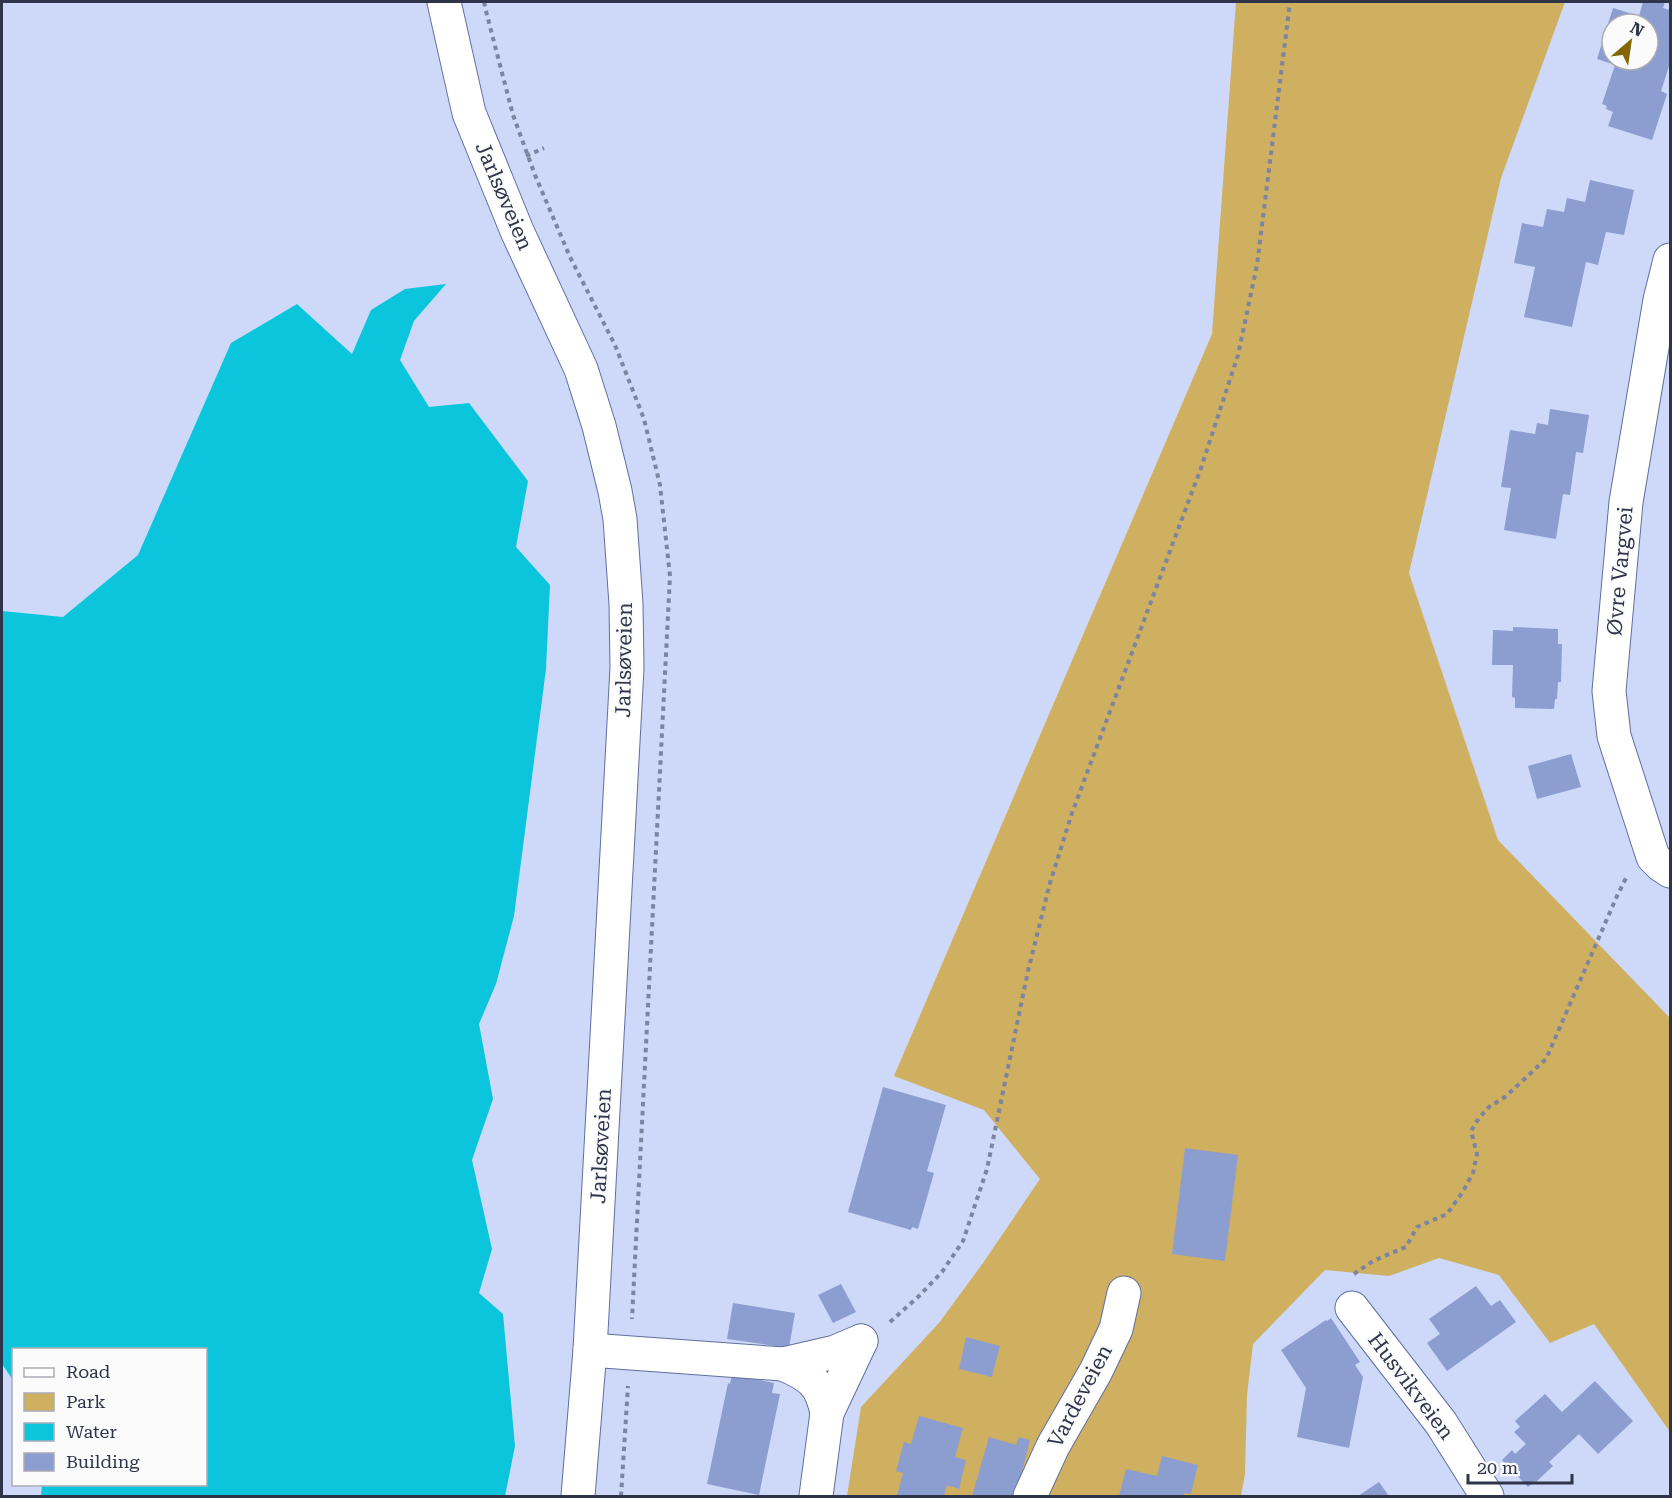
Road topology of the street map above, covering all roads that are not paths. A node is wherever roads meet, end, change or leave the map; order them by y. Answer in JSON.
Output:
{"nodes":[{"id":1,"x":444,"y":2,"type":"edge"},
{"id":2,"x":1671,"y":260,"type":"edge"},
{"id":3,"x":1671,"y":871,"type":"edge"},
{"id":4,"x":1124,"y":1293,"type":"dead end"},
{"id":5,"x":1352,"y":1308,"type":"road end"},
{"id":6,"x":590,"y":1350,"type":"junction"},
{"id":7,"x":783,"y":1364,"type":"junction"},
{"id":8,"x":827,"y":1413,"type":"junction"},
{"id":9,"x":579,"y":1497,"type":"edge"},
{"id":10,"x":816,"y":1497,"type":"edge"},
{"id":11,"x":1030,"y":1497,"type":"edge"},
{"id":12,"x":1487,"y":1497,"type":"edge"}],
"edges":[{"from":1,"to":6,"type":"street","name":"Jarlsøveien"},
{"from":2,"to":3,"type":"street","name":"Øvre Vargvei"},
{"from":4,"to":11,"type":"street","name":"Vardeveien"},
{"from":5,"to":12,"type":"street","name":"Husvikveien"},
{"from":6,"to":7,"type":"street"},
{"from":6,"to":9,"type":"street","name":"Jarlsøveien"},
{"from":7,"to":8,"type":"street"},
{"from":7,"to":8,"type":"street"},
{"from":8,"to":10,"type":"street"}]}
